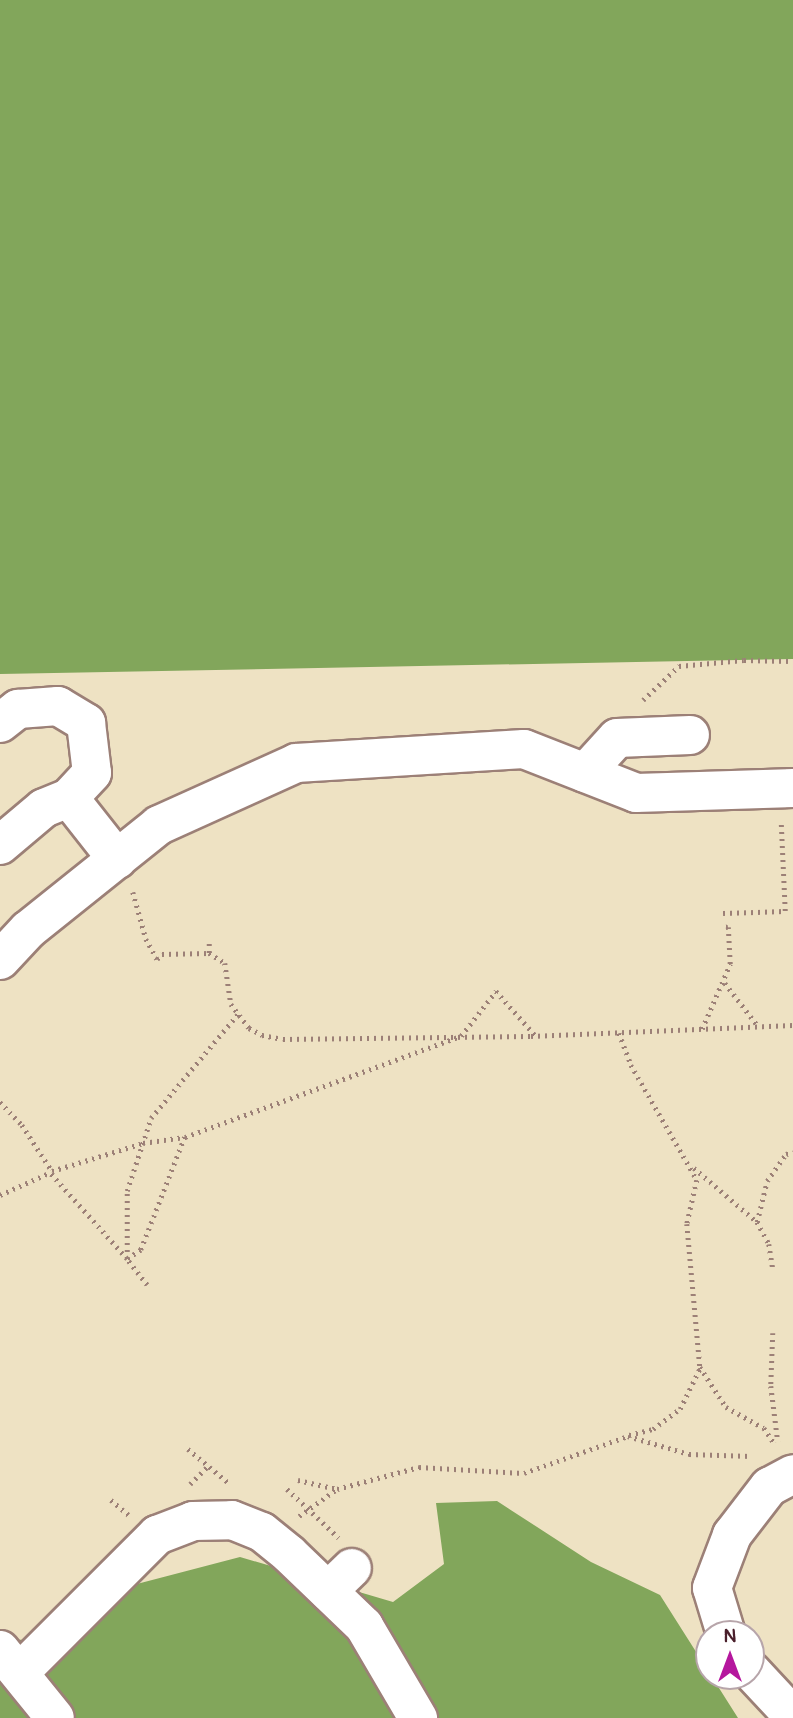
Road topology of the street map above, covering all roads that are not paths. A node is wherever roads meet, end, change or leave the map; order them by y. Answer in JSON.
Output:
{"nodes":[{"id":1,"x":0,"y":723,"type":"edge"},
{"id":2,"x":690,"y":735,"type":"dead end"},
{"id":3,"x":585,"y":773,"type":"junction"},
{"id":4,"x":793,"y":788,"type":"edge"},
{"id":5,"x":69,"y":797,"type":"junction"},
{"id":6,"x":0,"y":845,"type":"edge"},
{"id":7,"x":112,"y":863,"type":"junction"},
{"id":8,"x":0,"y":960,"type":"edge"},
{"id":9,"x":777,"y":1465,"type":"edge"},
{"id":10,"x":722,"y":1620,"type":"edge"},
{"id":11,"x":10,"y":1661,"type":"edge"},
{"id":12,"x":765,"y":1686,"type":"edge"},
{"id":13,"x":793,"y":1716,"type":"edge"},
{"id":14,"x":55,"y":1718,"type":"edge"},
{"id":15,"x":418,"y":1718,"type":"edge"}],
"edges":[{"from":1,"to":5,"type":"lane"},
{"from":2,"to":3,"type":"lane"},
{"from":3,"to":4,"type":"lane"},
{"from":3,"to":7,"type":"lane"},
{"from":5,"to":6,"type":"lane"},
{"from":5,"to":7,"type":"lane"},
{"from":7,"to":8,"type":"lane"},
{"from":9,"to":10,"type":"lane"},
{"from":11,"to":14,"type":"lane"},
{"from":11,"to":15,"type":"lane"},
{"from":12,"to":13,"type":"lane"}]}
